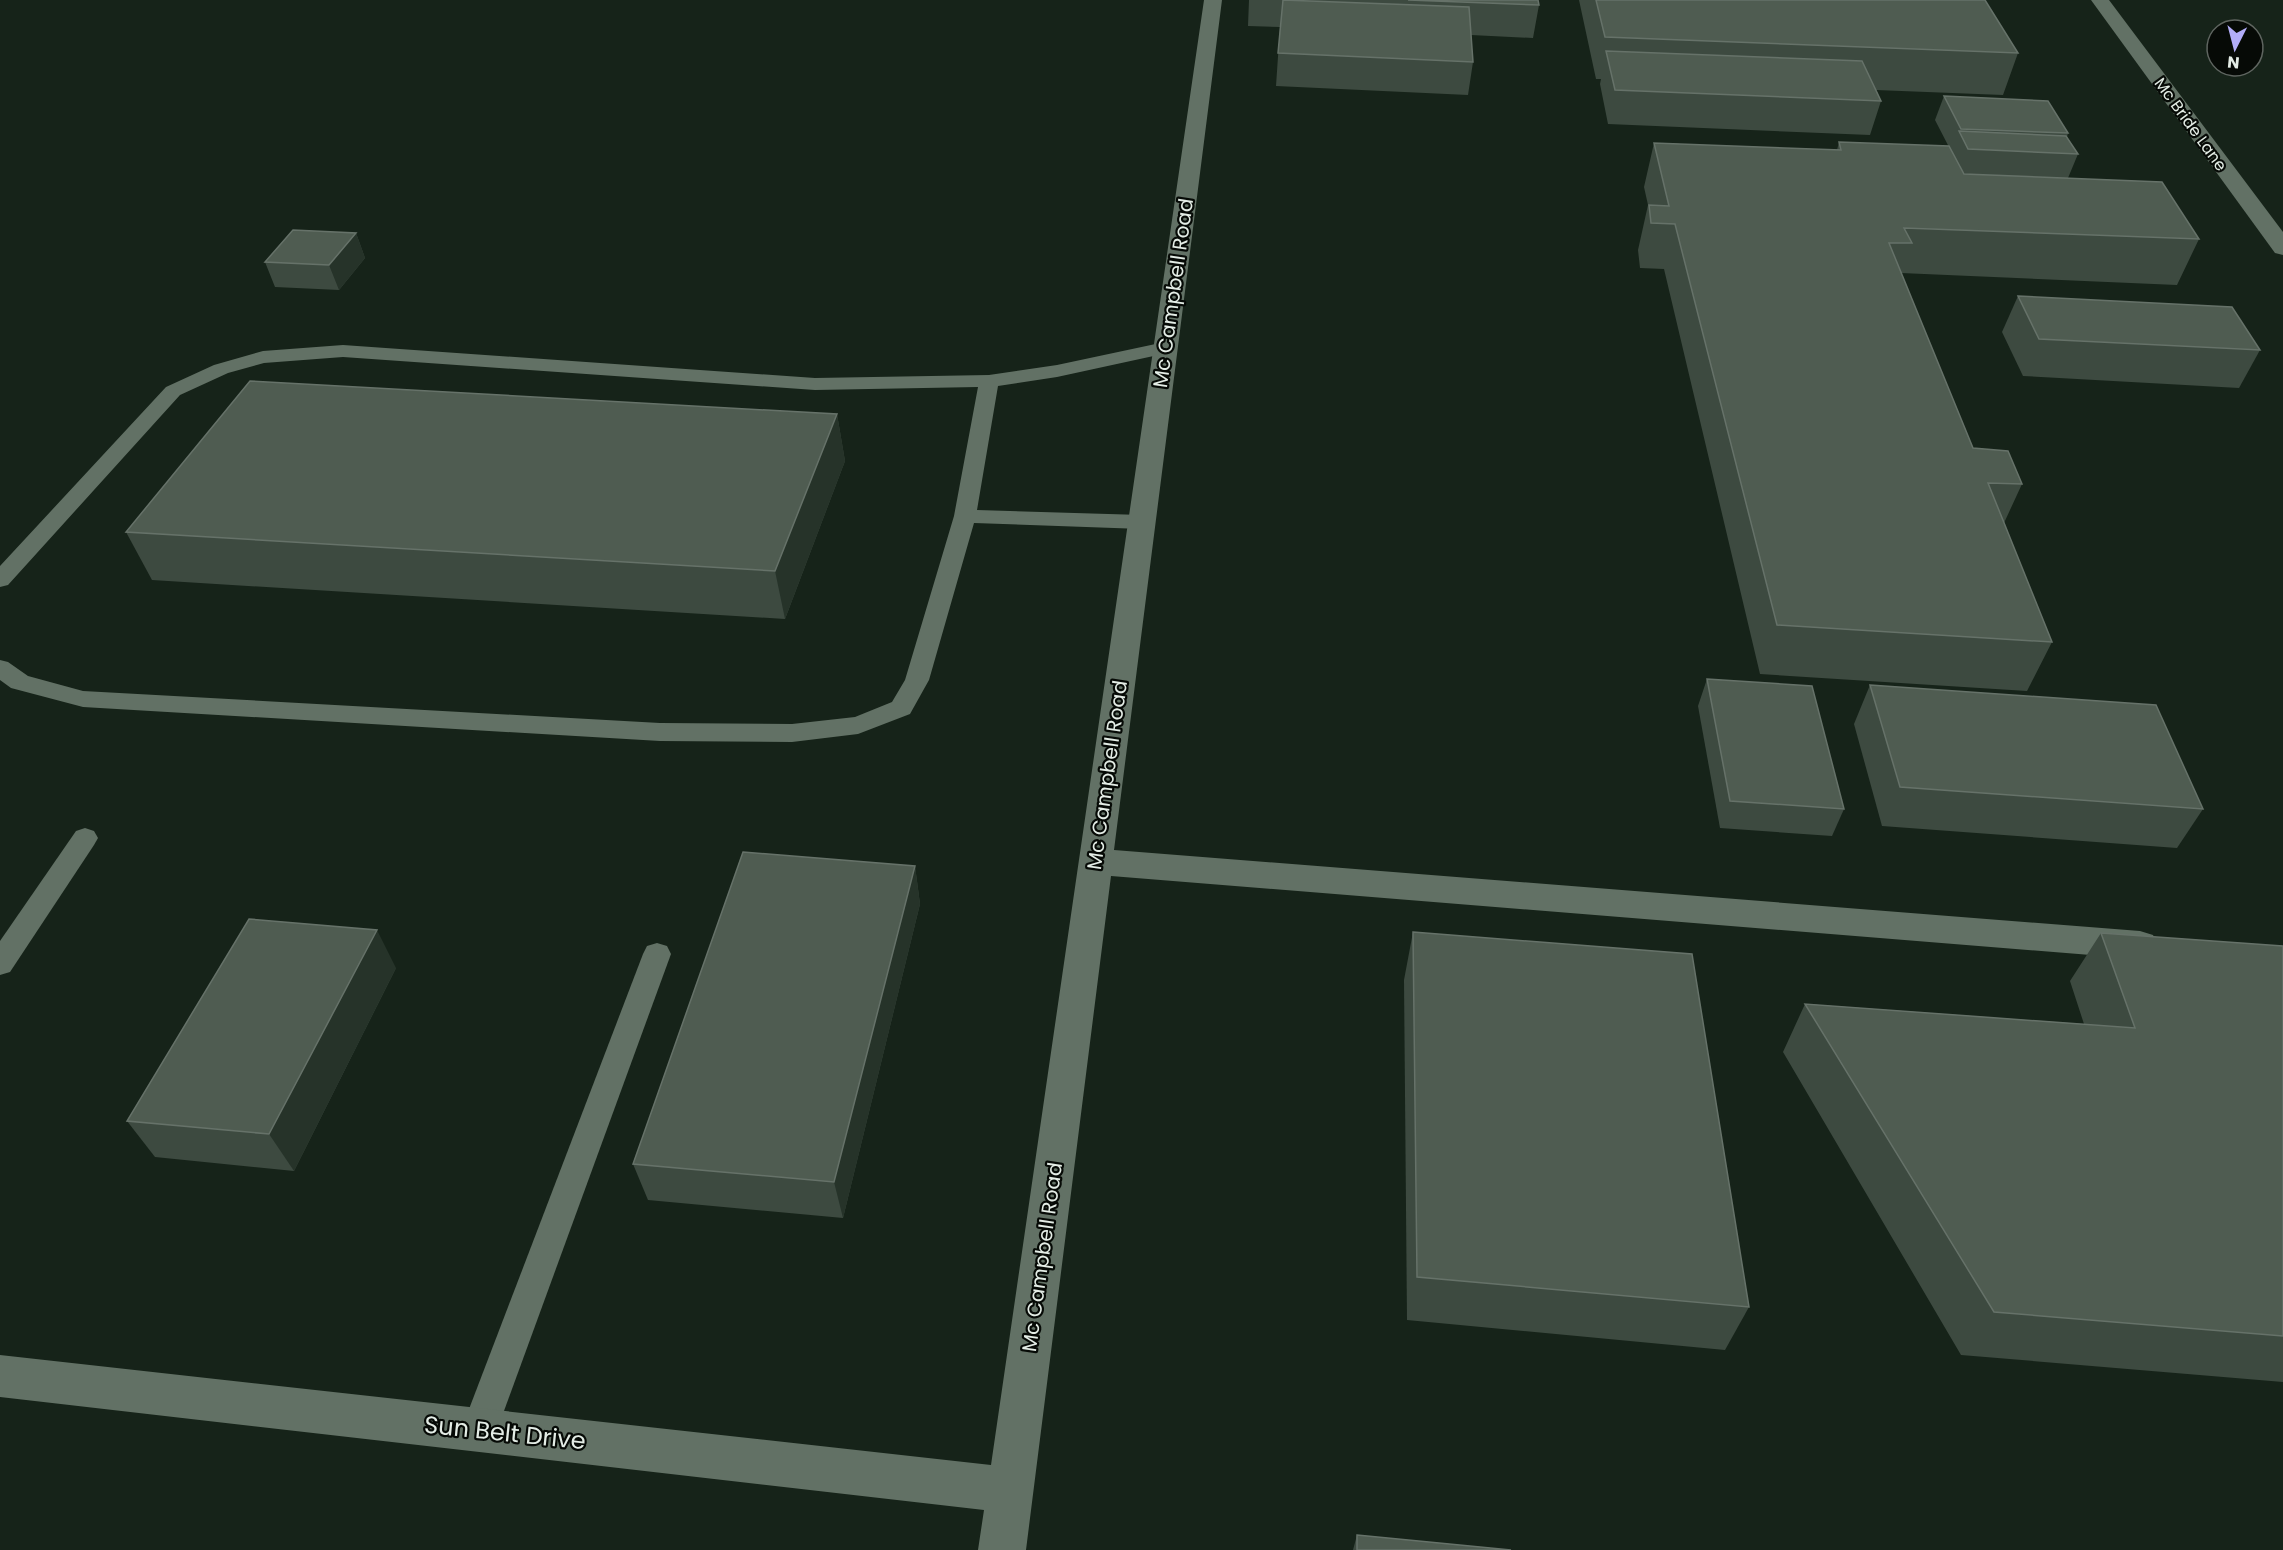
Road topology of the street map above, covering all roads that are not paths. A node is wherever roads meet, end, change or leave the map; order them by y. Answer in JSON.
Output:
{"nodes":[{"id":1,"x":1213,"y":0,"type":"edge"},
{"id":2,"x":2100,"y":0,"type":"edge"},
{"id":3,"x":2283,"y":248,"type":"edge"},
{"id":4,"x":1165,"y":348,"type":"junction"},
{"id":5,"x":989,"y":381,"type":"junction"},
{"id":6,"x":965,"y":516,"type":"junction"},
{"id":7,"x":1142,"y":522,"type":"junction"},
{"id":8,"x":0,"y":580,"type":"edge"},
{"id":9,"x":0,"y":668,"type":"edge"},
{"id":10,"x":85,"y":838,"type":"dead end"},
{"id":11,"x":1095,"y":862,"type":"junction"},
{"id":12,"x":2166,"y":947,"type":"edge"},
{"id":13,"x":657,"y":954,"type":"dead end"},
{"id":14,"x":0,"y":964,"type":"edge"},
{"id":15,"x":0,"y":1376,"type":"edge"},
{"id":16,"x":479,"y":1430,"type":"junction"},
{"id":17,"x":1011,"y":1490,"type":"junction"},
{"id":18,"x":1002,"y":1550,"type":"edge"}],
"edges":[{"from":1,"to":4,"type":"street","name":"Mc Campbell Road"},
{"from":2,"to":3,"type":"street","name":"Mc Bride Lane"},
{"from":4,"to":5,"type":"lane"},
{"from":4,"to":7,"type":"street","name":"Mc Campbell Road"},
{"from":5,"to":6,"type":"lane"},
{"from":5,"to":8,"type":"lane"},
{"from":6,"to":7,"type":"lane"},
{"from":6,"to":9,"type":"lane"},
{"from":7,"to":11,"type":"street","name":"Mc Campbell Road"},
{"from":10,"to":14,"type":"lane"},
{"from":11,"to":12,"type":"street"},
{"from":11,"to":17,"type":"street","name":"Mc Campbell Road"},
{"from":13,"to":16,"type":"lane"},
{"from":15,"to":16,"type":"street","name":"Sun Belt Drive"},
{"from":16,"to":17,"type":"street","name":"Sun Belt Drive"},
{"from":17,"to":18,"type":"street","name":"Mc Campbell Road"}]}
